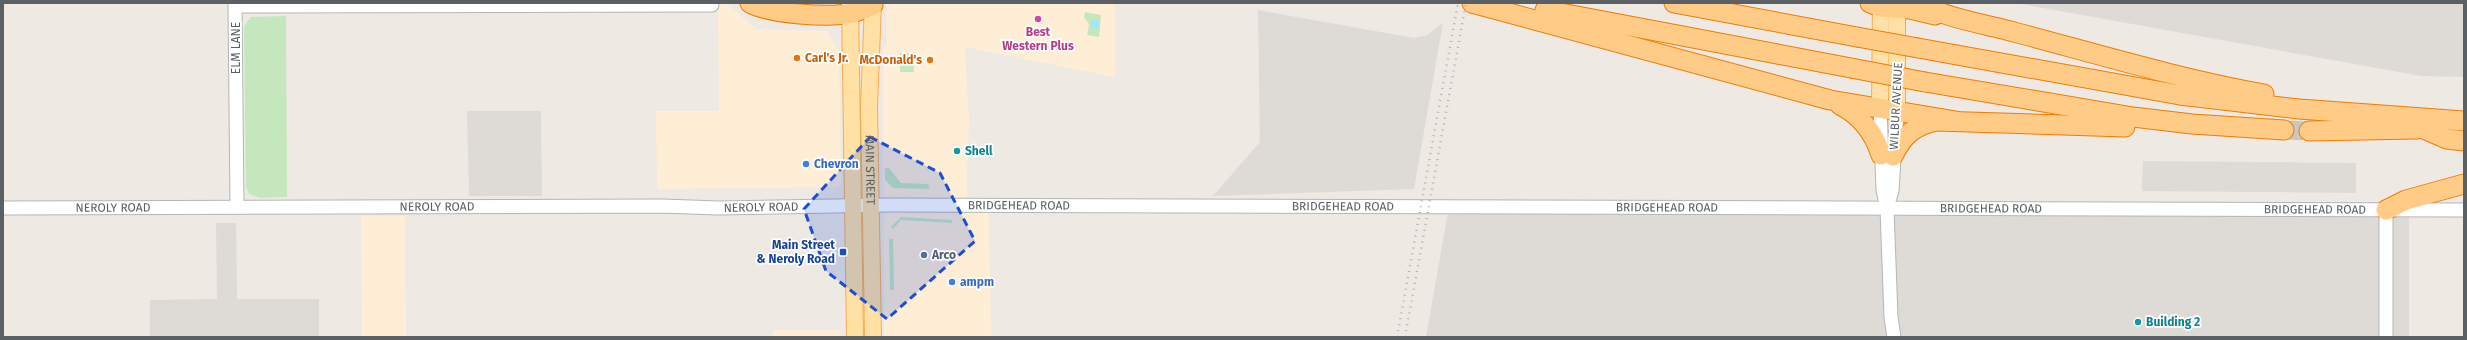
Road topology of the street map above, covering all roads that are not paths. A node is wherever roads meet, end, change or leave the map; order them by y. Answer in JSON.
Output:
{"nodes":[{"id":1,"x":750,"y":3,"type":"edge"},
{"id":2,"x":1472,"y":3,"type":"edge"},
{"id":3,"x":1674,"y":3,"type":"edge"},
{"id":4,"x":1921,"y":3,"type":"edge"},
{"id":5,"x":385,"y":4,"type":"edge"},
{"id":6,"x":577,"y":4,"type":"edge"},
{"id":7,"x":712,"y":5,"type":"dead end"},
{"id":8,"x":862,"y":5,"type":"edge"},
{"id":9,"x":1885,"y":5,"type":"edge"},
{"id":10,"x":1512,"y":7,"type":"edge"},
{"id":11,"x":1985,"y":24,"type":"junction"},
{"id":12,"x":1830,"y":100,"type":"junction"},
{"id":13,"x":1888,"y":109,"type":"junction"},
{"id":14,"x":2370,"y":114,"type":"junction"},
{"id":15,"x":1956,"y":121,"type":"junction"},
{"id":16,"x":2464,"y":121,"type":"edge"},
{"id":17,"x":2192,"y":124,"type":"junction"},
{"id":18,"x":2424,"y":129,"type":"junction"},
{"id":19,"x":2464,"y":129,"type":"edge"},
{"id":20,"x":2284,"y":130,"type":"tunnel mouth"},
{"id":21,"x":2309,"y":131,"type":"tunnel mouth"},
{"id":22,"x":2464,"y":141,"type":"edge"},
{"id":23,"x":1887,"y":156,"type":"junction"},
{"id":24,"x":2464,"y":184,"type":"edge"},
{"id":25,"x":852,"y":206,"type":"junction"},
{"id":26,"x":870,"y":206,"type":"junction"},
{"id":27,"x":237,"y":207,"type":"junction"},
{"id":28,"x":3,"y":208,"type":"edge"},
{"id":29,"x":1886,"y":209,"type":"junction"},
{"id":30,"x":2386,"y":210,"type":"junction"},
{"id":31,"x":2464,"y":210,"type":"edge"},
{"id":32,"x":855,"y":337,"type":"edge"},
{"id":33,"x":873,"y":337,"type":"edge"},
{"id":34,"x":1894,"y":337,"type":"edge"},
{"id":35,"x":2386,"y":337,"type":"edge"}],
"edges":[{"from":1,"to":8,"type":"highway"},
{"from":2,"to":10,"type":"highway"},
{"from":3,"to":14,"type":"highway","bridge":true},
{"from":4,"to":11,"type":"highway"},
{"from":5,"to":6,"type":"street","name":"ELM LANE"},
{"from":5,"to":27,"type":"street","name":"ELM LANE"},
{"from":6,"to":7,"type":"street","name":"ELM LANE"},
{"from":8,"to":25,"type":"main road","name":"MAIN STREET"},
{"from":8,"to":26,"type":"main road","name":"MAIN STREET"},
{"from":9,"to":11,"type":"highway"},
{"from":9,"to":13,"type":"main road","name":"WILBUR AVENUE"},
{"from":10,"to":12,"type":"highway"},
{"from":10,"to":17,"type":"highway","bridge":true},
{"from":11,"to":14,"type":"highway"},
{"from":12,"to":13,"type":"highway"},
{"from":12,"to":23,"type":"highway"},
{"from":13,"to":15,"type":"highway"},
{"from":13,"to":23,"type":"street","name":"WILBUR AVENUE"},
{"from":14,"to":16,"type":"highway"},
{"from":15,"to":17,"type":"highway"},
{"from":15,"to":23,"type":"highway"},
{"from":17,"to":20,"type":"highway"},
{"from":18,"to":19,"type":"highway"},
{"from":18,"to":21,"type":"highway"},
{"from":18,"to":22,"type":"highway"},
{"from":23,"to":29,"type":"street","name":"WILBUR AVENUE"},
{"from":24,"to":30,"type":"highway"},
{"from":25,"to":26,"type":"street","name":"NEROLY ROAD"},
{"from":25,"to":27,"type":"street","name":"NEROLY ROAD"},
{"from":25,"to":32,"type":"main road","name":"MAIN STREET"},
{"from":26,"to":29,"type":"street","name":"BRIDGEHEAD ROAD"},
{"from":26,"to":33,"type":"main road","name":"MAIN STREET"},
{"from":27,"to":28,"type":"street","name":"NEROLY ROAD"},
{"from":29,"to":30,"type":"street","name":"BRIDGEHEAD ROAD"},
{"from":29,"to":34,"type":"street","name":"WILBUR AVENUE"},
{"from":30,"to":31,"type":"street","name":"BRIDGEHEAD ROAD"},
{"from":30,"to":35,"type":"street"}]}
